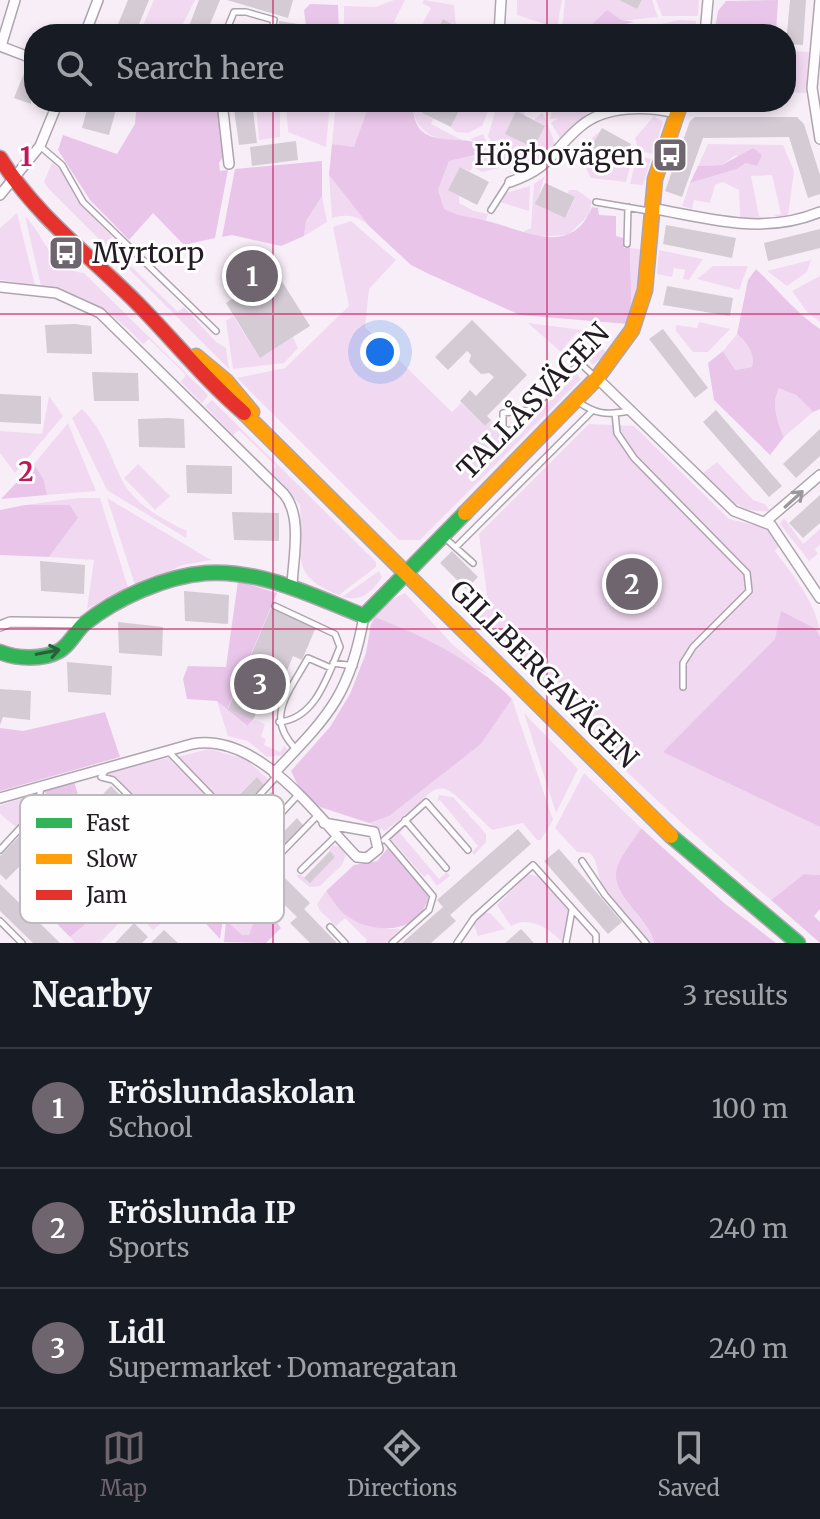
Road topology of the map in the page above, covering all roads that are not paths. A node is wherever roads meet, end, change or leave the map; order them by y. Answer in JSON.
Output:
{"nodes":[{"id":1,"x":15,"y":0,"type":"edge"},
{"id":2,"x":98,"y":0,"type":"edge"},
{"id":3,"x":501,"y":0,"type":"edge"},
{"id":4,"x":708,"y":0,"type":"edge"},
{"id":5,"x":820,"y":0,"type":"edge"},
{"id":6,"x":89,"y":24,"type":"edge"},
{"id":7,"x":229,"y":24,"type":"edge"},
{"id":8,"x":273,"y":24,"type":"edge"},
{"id":9,"x":500,"y":24,"type":"edge"},
{"id":10,"x":706,"y":24,"type":"edge"},
{"id":11,"x":1,"y":46,"type":"edge"},
{"id":12,"x":24,"y":55,"type":"edge"},
{"id":13,"x":54,"y":112,"type":"edge"},
{"id":14,"x":223,"y":112,"type":"edge"},
{"id":15,"x":612,"y":112,"type":"edge"},
{"id":16,"x":676,"y":112,"type":"edge"},
{"id":17,"x":820,"y":139,"type":"edge"},
{"id":18,"x":40,"y":146,"type":"junction"},
{"id":19,"x":562,"y":146,"type":"junction"},
{"id":20,"x":571,"y":154,"type":"dead end"},
{"id":21,"x":0,"y":158,"type":"edge"},
{"id":22,"x":229,"y":164,"type":"dead end"},
{"id":23,"x":7,"y":174,"type":"edge"},
{"id":24,"x":510,"y":182,"type":"joint"},
{"id":25,"x":0,"y":195,"type":"edge"},
{"id":26,"x":596,"y":202,"type":"dead end"},
{"id":27,"x":628,"y":207,"type":"junction"},
{"id":28,"x":650,"y":209,"type":"junction"},
{"id":29,"x":491,"y":210,"type":"dead end"},
{"id":30,"x":820,"y":212,"type":"edge"},
{"id":31,"x":627,"y":244,"type":"dead end"},
{"id":32,"x":0,"y":287,"type":"edge"},
{"id":33,"x":216,"y":331,"type":"dead end"},
{"id":34,"x":597,"y":378,"type":"junction"},
{"id":35,"x":576,"y":399,"type":"junction"},
{"id":36,"x":529,"y":410,"type":"junction"},
{"id":37,"x":631,"y":411,"type":"junction"},
{"id":38,"x":591,"y":412,"type":"junction"},
{"id":39,"x":615,"y":413,"type":"junction"},
{"id":40,"x":820,"y":475,"type":"edge"},
{"id":41,"x":766,"y":521,"type":"junction"},
{"id":42,"x":442,"y":534,"type":"junction"},
{"id":43,"x":456,"y":547,"type":"junction"},
{"id":44,"x":473,"y":563,"type":"dead end"},
{"id":45,"x":405,"y":571,"type":"junction"},
{"id":46,"x":292,"y":586,"type":"junction"},
{"id":47,"x":820,"y":598,"type":"edge"},
{"id":48,"x":275,"y":606,"type":"dead end"},
{"id":49,"x":364,"y":616,"type":"junction"},
{"id":50,"x":85,"y":623,"type":"junction"},
{"id":51,"x":0,"y":626,"type":"edge"},
{"id":52,"x":0,"y":652,"type":"edge"},
{"id":53,"x":332,"y":665,"type":"junction"},
{"id":54,"x":355,"y":666,"type":"junction"},
{"id":55,"x":683,"y":687,"type":"dead end"},
{"id":56,"x":279,"y":722,"type":"junction"},
{"id":57,"x":296,"y":750,"type":"junction"},
{"id":58,"x":168,"y":751,"type":"junction"},
{"id":59,"x":108,"y":768,"type":"junction"},
{"id":60,"x":276,"y":775,"type":"junction"},
{"id":61,"x":41,"y":786,"type":"junction"},
{"id":62,"x":40,"y":795,"type":"edge"},
{"id":63,"x":128,"y":795,"type":"edge"},
{"id":64,"x":211,"y":795,"type":"edge"},
{"id":65,"x":259,"y":795,"type":"edge"},
{"id":66,"x":297,"y":796,"type":"junction"},
{"id":67,"x":0,"y":798,"type":"edge"},
{"id":68,"x":284,"y":810,"type":"edge"},
{"id":69,"x":320,"y":820,"type":"junction"},
{"id":70,"x":405,"y":820,"type":"junction"},
{"id":71,"x":20,"y":828,"type":"edge"},
{"id":72,"x":336,"y":836,"type":"junction"},
{"id":73,"x":382,"y":840,"type":"junction"},
{"id":74,"x":0,"y":850,"type":"edge"},
{"id":75,"x":284,"y":850,"type":"edge"},
{"id":76,"x":468,"y":850,"type":"dead end"},
{"id":77,"x":582,"y":861,"type":"dead end"},
{"id":78,"x":446,"y":868,"type":"dead end"},
{"id":79,"x":301,"y":870,"type":"dead end"},
{"id":80,"x":573,"y":909,"type":"junction"},
{"id":81,"x":0,"y":921,"type":"edge"},
{"id":82,"x":330,"y":927,"type":"dead end"},
{"id":83,"x":22,"y":943,"type":"edge"},
{"id":84,"x":345,"y":943,"type":"edge"},
{"id":85,"x":392,"y":943,"type":"edge"},
{"id":86,"x":457,"y":943,"type":"edge"},
{"id":87,"x":566,"y":943,"type":"edge"},
{"id":88,"x":596,"y":943,"type":"edge"},
{"id":89,"x":646,"y":943,"type":"edge"},
{"id":90,"x":798,"y":943,"type":"edge"}],
"edges":[{"from":1,"to":11,"type":"street"},
{"from":2,"to":6,"type":"street"},
{"from":3,"to":9,"type":"street"},
{"from":4,"to":10,"type":"street"},
{"from":5,"to":17,"type":"street"},
{"from":7,"to":8,"type":"lane"},
{"from":11,"to":12,"type":"street"},
{"from":13,"to":18,"type":"street"},
{"from":14,"to":22,"type":"street"},
{"from":15,"to":19,"type":"street"},
{"from":16,"to":28,"type":"street","name":"TALLÅSVÄGEN"},
{"from":18,"to":23,"type":"street"},
{"from":18,"to":33,"type":"lane"},
{"from":19,"to":20,"type":"lane"},
{"from":19,"to":24,"type":"street"},
{"from":21,"to":23,"type":"street","name":"GILLBERGAVÄGEN"},
{"from":23,"to":25,"type":"street"},
{"from":23,"to":45,"type":"street","name":"GILLBERGAVÄGEN"},
{"from":24,"to":29,"type":"lane"},
{"from":26,"to":27,"type":"lane"},
{"from":27,"to":28,"type":"lane"},
{"from":27,"to":31,"type":"lane"},
{"from":28,"to":30,"type":"street"},
{"from":28,"to":34,"type":"street","name":"TALLÅSVÄGEN"},
{"from":32,"to":46,"type":"street"},
{"from":34,"to":35,"type":"street","name":"TALLÅSVÄGEN"},
{"from":34,"to":36,"type":"lane"},
{"from":34,"to":37,"type":"street"},
{"from":35,"to":38,"type":"lane"},
{"from":35,"to":42,"type":"street","name":"TALLÅSVÄGEN"},
{"from":36,"to":36,"type":"lane"},
{"from":37,"to":39,"type":"lane"},
{"from":37,"to":41,"type":"street"},
{"from":38,"to":39,"type":"lane"},
{"from":38,"to":43,"type":"lane"},
{"from":39,"to":55,"type":"lane"},
{"from":41,"to":40,"type":"street","one_way":true},
{"from":41,"to":47,"type":"street"},
{"from":42,"to":43,"type":"lane"},
{"from":42,"to":45,"type":"street","name":"TALLÅSVÄGEN"},
{"from":43,"to":44,"type":"lane"},
{"from":45,"to":49,"type":"street","name":"TALLÅSVÄGEN"},
{"from":45,"to":90,"type":"street","name":"GILLBERGAVÄGEN"},
{"from":46,"to":49,"type":"street"},
{"from":46,"to":50,"type":"street"},
{"from":48,"to":53,"type":"lane"},
{"from":49,"to":54,"type":"street"},
{"from":50,"to":51,"type":"street"},
{"from":52,"to":50,"type":"street","one_way":true},
{"from":53,"to":54,"type":"lane"},
{"from":53,"to":56,"type":"lane"},
{"from":53,"to":56,"type":"lane"},
{"from":54,"to":57,"type":"street"},
{"from":56,"to":57,"type":"lane"},
{"from":57,"to":60,"type":"street"},
{"from":58,"to":59,"type":"street"},
{"from":58,"to":60,"type":"street"},
{"from":58,"to":64,"type":"lane"},
{"from":59,"to":61,"type":"street"},
{"from":59,"to":63,"type":"lane"},
{"from":60,"to":65,"type":"lane"},
{"from":60,"to":66,"type":"street"},
{"from":61,"to":62,"type":"lane"},
{"from":61,"to":67,"type":"street"},
{"from":66,"to":68,"type":"lane"},
{"from":66,"to":69,"type":"street"},
{"from":69,"to":72,"type":"street"},
{"from":69,"to":73,"type":"street"},
{"from":69,"to":75,"type":"lane"},
{"from":70,"to":73,"type":"lane"},
{"from":70,"to":76,"type":"lane"},
{"from":70,"to":78,"type":"lane"},
{"from":71,"to":74,"type":"lane"},
{"from":72,"to":73,"type":"street"},
{"from":72,"to":79,"type":"lane"},
{"from":73,"to":85,"type":"lane"},
{"from":77,"to":89,"type":"lane"},
{"from":80,"to":86,"type":"lane"},
{"from":80,"to":87,"type":"lane"},
{"from":80,"to":88,"type":"lane"},
{"from":81,"to":83,"type":"lane"},
{"from":82,"to":84,"type":"lane"}]}
